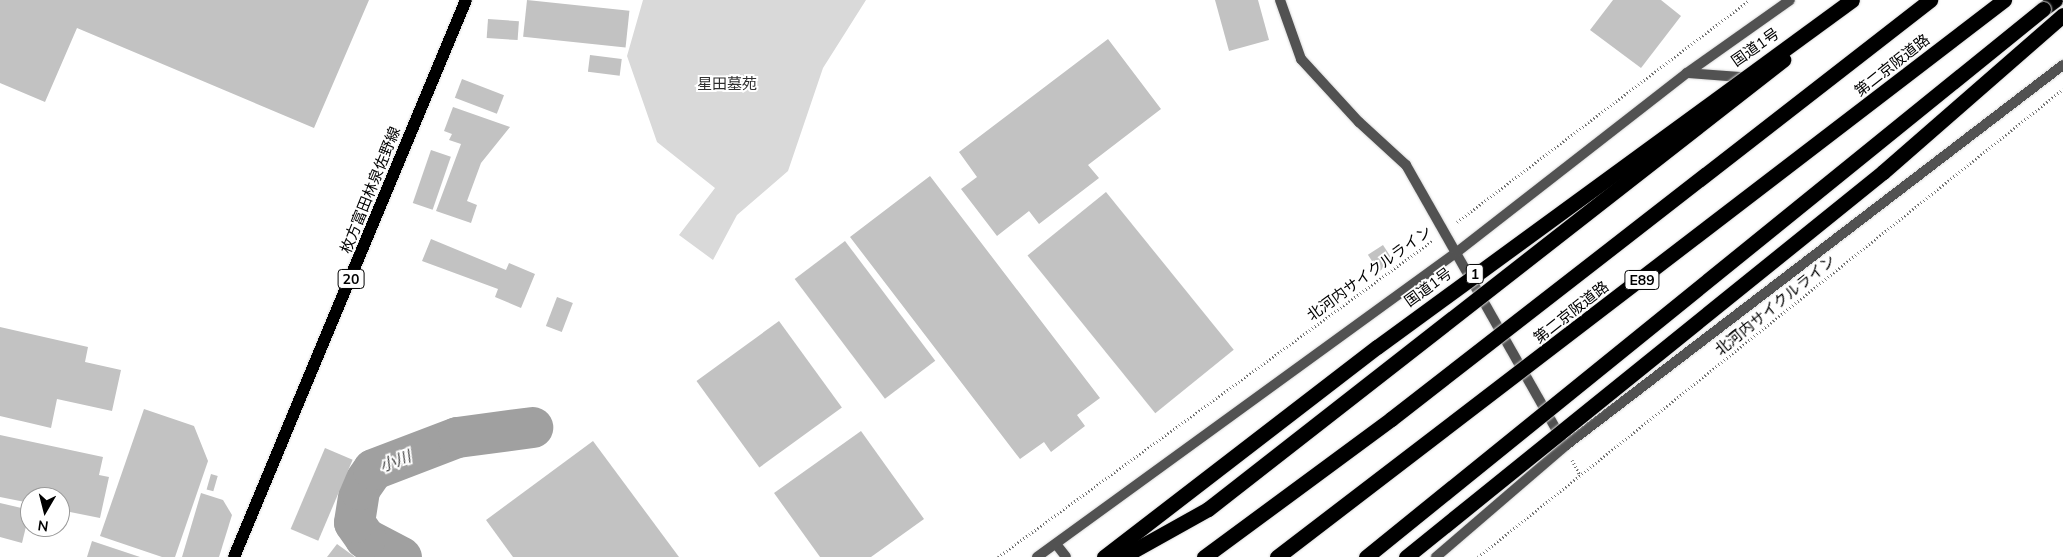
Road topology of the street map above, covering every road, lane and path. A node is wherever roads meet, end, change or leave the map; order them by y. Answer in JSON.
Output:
{"nodes":[{"id":1,"x":466,"y":0,"type":"edge"},
{"id":2,"x":1280,"y":0,"type":"edge"},
{"id":3,"x":1749,"y":0,"type":"edge"},
{"id":4,"x":1790,"y":0,"type":"edge"},
{"id":5,"x":1852,"y":0,"type":"edge"},
{"id":6,"x":1862,"y":0,"type":"edge"},
{"id":7,"x":1930,"y":0,"type":"edge"},
{"id":8,"x":2004,"y":0,"type":"edge"},
{"id":9,"x":2049,"y":5,"type":"edge"},
{"id":10,"x":2063,"y":15,"type":"edge"},
{"id":11,"x":2063,"y":66,"type":"edge"},
{"id":12,"x":1687,"y":73,"type":"junction"},
{"id":13,"x":1742,"y":77,"type":"junction"},
{"id":14,"x":2063,"y":89,"type":"edge"},
{"id":15,"x":1445,"y":232,"type":"junction"},
{"id":16,"x":1457,"y":252,"type":"junction"},
{"id":17,"x":1565,"y":446,"type":"junction"},
{"id":18,"x":1056,"y":544,"type":"junction"},
{"id":19,"x":234,"y":557,"type":"edge"},
{"id":20,"x":998,"y":557,"type":"edge"},
{"id":21,"x":1037,"y":557,"type":"edge"},
{"id":22,"x":1066,"y":557,"type":"edge"},
{"id":23,"x":1104,"y":557,"type":"edge"},
{"id":24,"x":1122,"y":557,"type":"edge"},
{"id":25,"x":1204,"y":557,"type":"edge"},
{"id":26,"x":1277,"y":557,"type":"edge"},
{"id":27,"x":1366,"y":557,"type":"edge"},
{"id":28,"x":1406,"y":557,"type":"edge"},
{"id":29,"x":1436,"y":557,"type":"edge"},
{"id":30,"x":1478,"y":557,"type":"edge"}],
"edges":[{"from":1,"to":19,"type":"main road","name":"枚方富田林泉佐野線","number":"20"},
{"from":2,"to":15,"type":"street"},
{"from":3,"to":15,"type":"path","name":"北河内サイクルライン"},
{"from":4,"to":12,"type":"street"},
{"from":5,"to":13,"type":"highway","name":"国道1号","number":"1","bridge":true},
{"from":6,"to":24,"type":"highway","bridge":true},
{"from":7,"to":25,"type":"highway","name":"第二京阪道路","bridge":true},
{"from":8,"to":26,"type":"highway","name":"第二京阪道路","number":"E89","bridge":true},
{"from":9,"to":27,"type":"highway","bridge":true},
{"from":10,"to":28,"type":"highway","bridge":true},
{"from":11,"to":17,"type":"street"},
{"from":12,"to":13,"type":"street"},
{"from":12,"to":16,"type":"street"},
{"from":13,"to":23,"type":"highway","name":"国道1号","number":"1","bridge":true},
{"from":14,"to":30,"type":"path","name":"北河内サイクルライン"},
{"from":15,"to":16,"type":"street"},
{"from":15,"to":20,"type":"path","name":"北河内サイクルライン"},
{"from":16,"to":17,"type":"street"},
{"from":16,"to":18,"type":"street"},
{"from":17,"to":29,"type":"street"},
{"from":18,"to":21,"type":"street"},
{"from":18,"to":22,"type":"street"}]}
